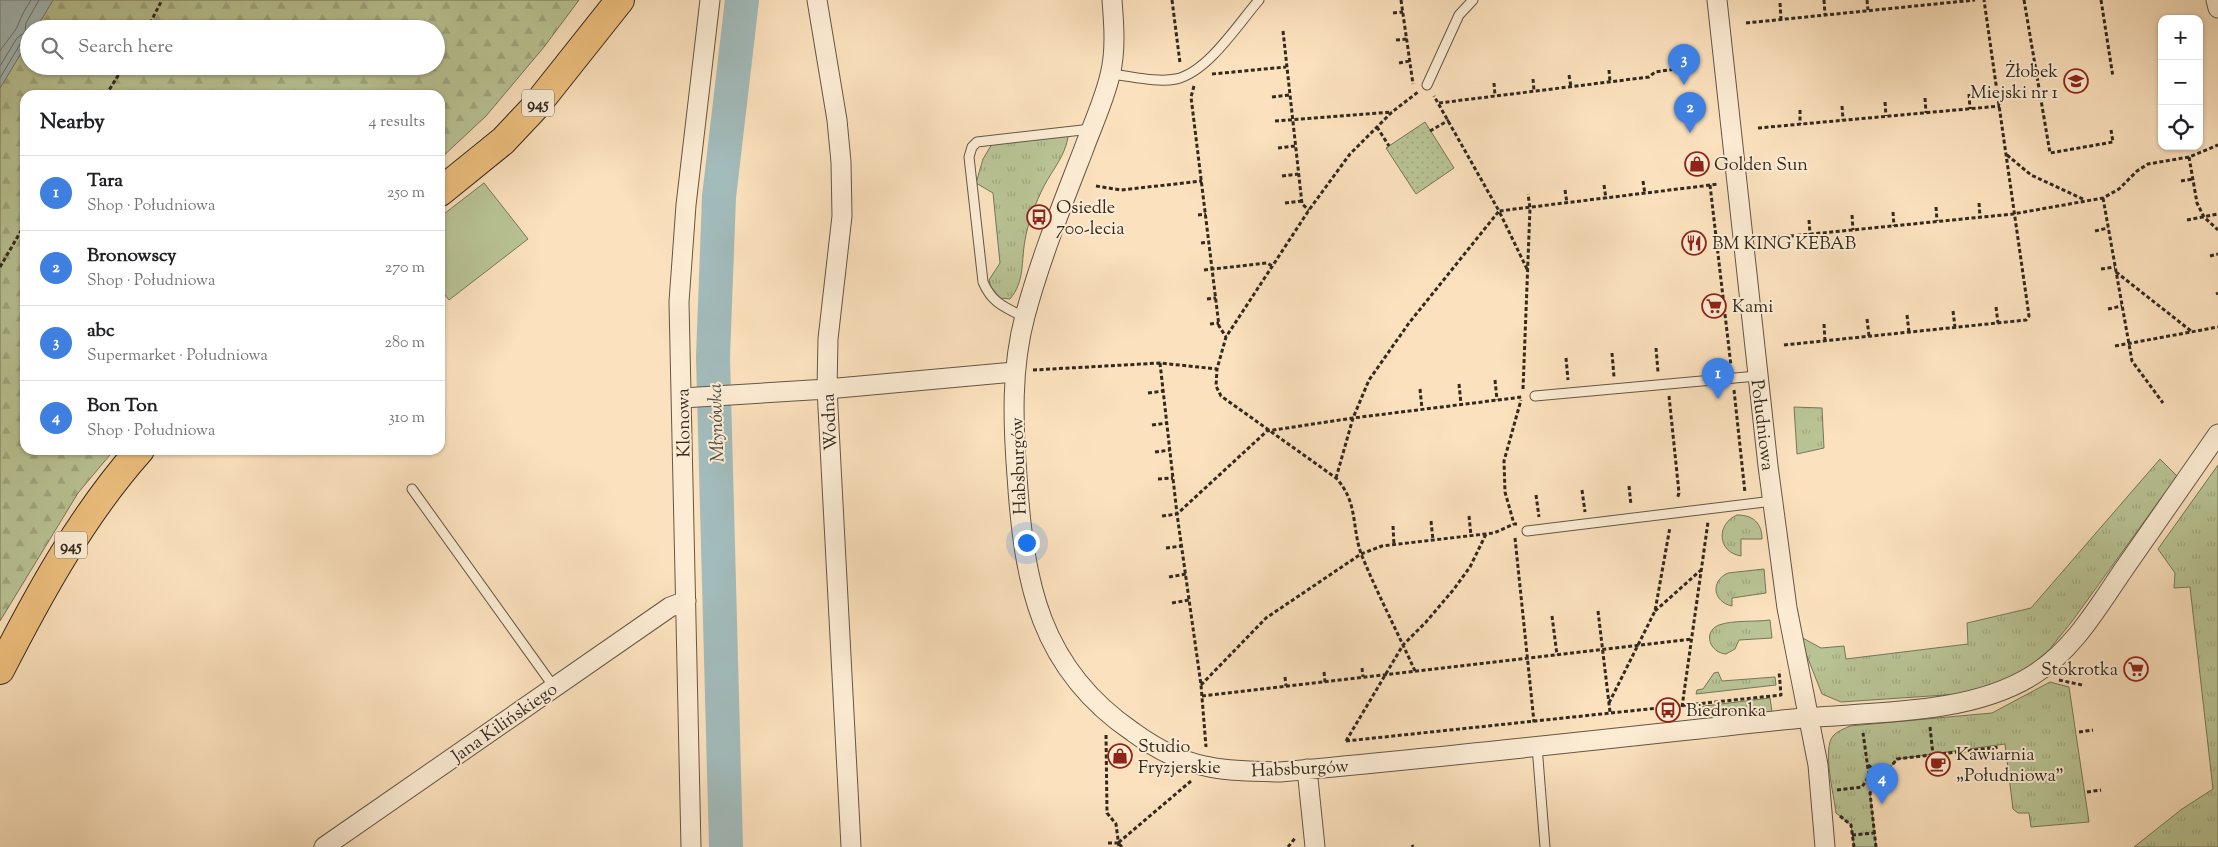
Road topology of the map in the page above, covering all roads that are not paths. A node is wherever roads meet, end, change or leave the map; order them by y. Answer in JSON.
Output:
{"nodes":[{"id":1,"x":620,"y":0,"type":"edge"},
{"id":2,"x":710,"y":0,"type":"edge"},
{"id":3,"x":817,"y":0,"type":"edge"},
{"id":4,"x":1112,"y":0,"type":"edge"},
{"id":5,"x":1258,"y":0,"type":"edge"},
{"id":6,"x":1473,"y":0,"type":"edge"},
{"id":7,"x":1717,"y":0,"type":"edge"},
{"id":8,"x":2216,"y":0,"type":"edge"},
{"id":9,"x":2218,"y":8,"type":"edge"},
{"id":10,"x":1111,"y":74,"type":"junction"},
{"id":11,"x":1427,"y":85,"type":"road end"},
{"id":12,"x":1091,"y":129,"type":"junction"},
{"id":13,"x":445,"y":188,"type":"edge"},
{"id":14,"x":1024,"y":317,"type":"junction"},
{"id":15,"x":1014,"y":372,"type":"junction"},
{"id":16,"x":1757,"y":376,"type":"junction"},
{"id":17,"x":827,"y":389,"type":"junction"},
{"id":18,"x":1534,"y":396,"type":"dead end"},
{"id":19,"x":682,"y":398,"type":"junction"},
{"id":20,"x":2218,"y":434,"type":"edge"},
{"id":21,"x":136,"y":455,"type":"edge"},
{"id":22,"x":412,"y":489,"type":"dead end"},
{"id":23,"x":1773,"y":501,"type":"junction"},
{"id":24,"x":1525,"y":527,"type":"road end"},
{"id":25,"x":686,"y":601,"type":"junction"},
{"id":26,"x":0,"y":670,"type":"edge"},
{"id":27,"x":554,"y":687,"type":"junction"},
{"id":28,"x":1809,"y":717,"type":"junction"},
{"id":29,"x":1536,"y":746,"type":"junction"},
{"id":30,"x":1307,"y":769,"type":"junction"},
{"id":31,"x":324,"y":847,"type":"edge"},
{"id":32,"x":691,"y":847,"type":"edge"},
{"id":33,"x":851,"y":847,"type":"edge"},
{"id":34,"x":1315,"y":847,"type":"edge"},
{"id":35,"x":1545,"y":847,"type":"edge"},
{"id":36,"x":1825,"y":847,"type":"edge"}],
"edges":[{"from":1,"to":13,"type":"main road","number":"945"},
{"from":2,"to":19,"type":"street","name":"Klonowa"},
{"from":3,"to":17,"type":"street","name":"Wodna"},
{"from":4,"to":10,"type":"street","name":"Habsburgów"},
{"from":5,"to":10,"type":"lane"},
{"from":6,"to":11,"type":"lane"},
{"from":7,"to":16,"type":"street","name":"Południowa"},
{"from":8,"to":9,"type":"street"},
{"from":10,"to":12,"type":"street","name":"Habsburgów"},
{"from":12,"to":14,"type":"street","name":"Habsburgów"},
{"from":12,"to":14,"type":"lane"},
{"from":14,"to":15,"type":"street","name":"Habsburgów"},
{"from":15,"to":17,"type":"street"},
{"from":15,"to":30,"type":"street","name":"Habsburgów"},
{"from":16,"to":18,"type":"lane"},
{"from":16,"to":23,"type":"street","name":"Południowa"},
{"from":17,"to":19,"type":"street"},
{"from":17,"to":33,"type":"street","name":"Wodna"},
{"from":19,"to":25,"type":"street","name":"Klonowa"},
{"from":20,"to":28,"type":"street","name":"Habsburgów"},
{"from":21,"to":26,"type":"main road","number":"945"},
{"from":22,"to":27,"type":"lane"},
{"from":23,"to":24,"type":"lane"},
{"from":23,"to":28,"type":"street","name":"Południowa"},
{"from":25,"to":27,"type":"street","name":"Jana Kilińskiego"},
{"from":25,"to":32,"type":"street","name":"Klonowa"},
{"from":27,"to":31,"type":"street","name":"Jana Kilińskiego"},
{"from":28,"to":29,"type":"street","name":"Habsburgów"},
{"from":28,"to":36,"type":"street","name":"Południowa"},
{"from":29,"to":30,"type":"street","name":"Habsburgów"},
{"from":29,"to":35,"type":"lane"},
{"from":30,"to":34,"type":"street"}]}
